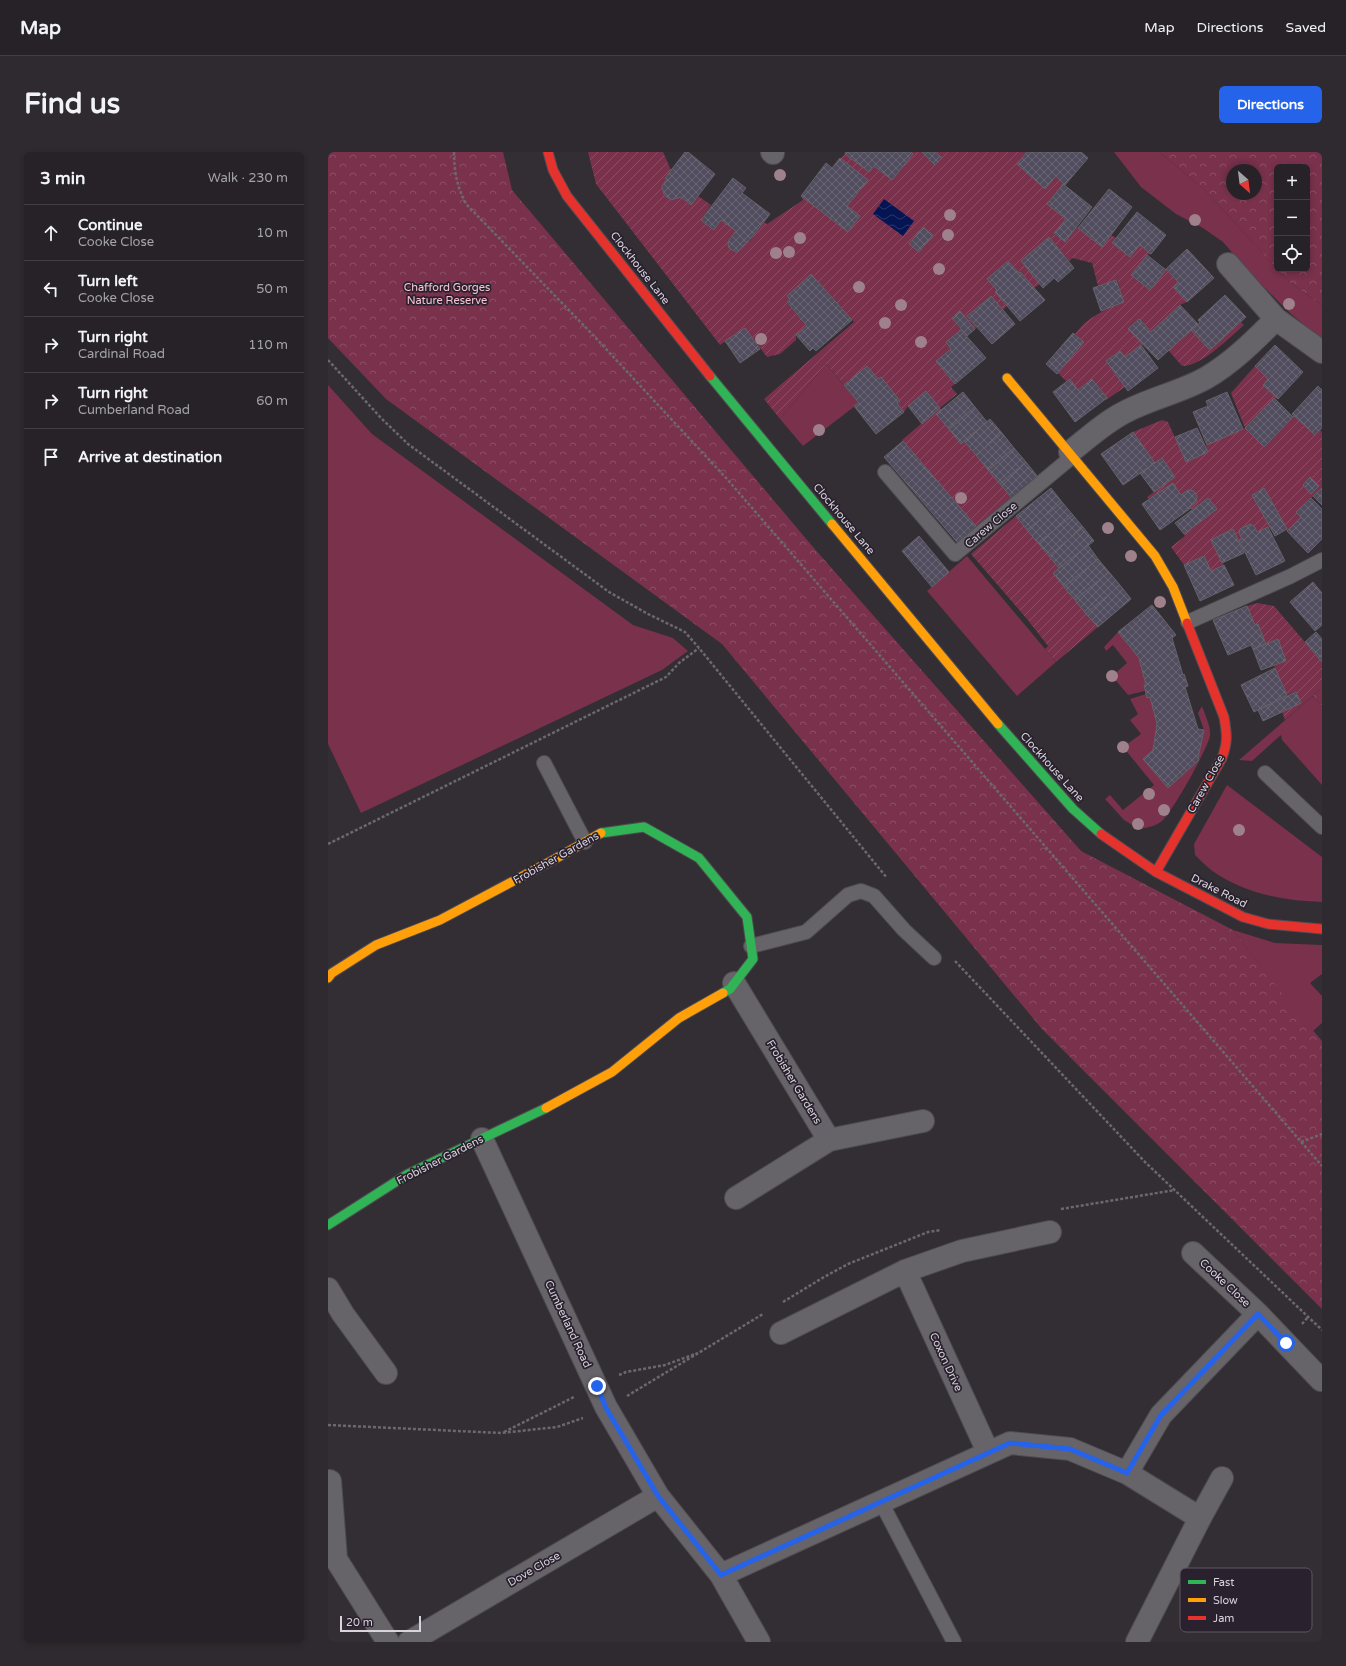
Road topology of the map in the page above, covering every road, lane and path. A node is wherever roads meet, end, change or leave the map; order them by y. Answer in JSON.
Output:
{"nodes":[{"id":1,"x":454,"y":152,"type":"edge"},
{"id":2,"x":548,"y":152,"type":"edge"},
{"id":3,"x":1228,"y":264,"type":"dead end"},
{"id":4,"x":1276,"y":320,"type":"junction"},
{"id":5,"x":1322,"y":352,"type":"edge"},
{"id":6,"x":328,"y":360,"type":"edge"},
{"id":7,"x":1007,"y":378,"type":"dead end"},
{"id":8,"x":1071,"y":454,"type":"junction"},
{"id":9,"x":885,"y":472,"type":"dead end"},
{"id":10,"x":1322,"y":560,"type":"edge"},
{"id":11,"x":1188,"y":622,"type":"junction"},
{"id":12,"x":699,"y":648,"type":"junction"},
{"id":13,"x":544,"y":763,"type":"dead end"},
{"id":14,"x":1265,"y":773,"type":"dead end"},
{"id":15,"x":1322,"y":827,"type":"edge"},
{"id":16,"x":585,"y":842,"type":"junction"},
{"id":17,"x":328,"y":844,"type":"edge"},
{"id":18,"x":1156,"y":872,"type":"junction"},
{"id":19,"x":892,"y":884,"type":"dead end"},
{"id":20,"x":1322,"y":929,"type":"edge"},
{"id":21,"x":751,"y":946,"type":"junction"},
{"id":22,"x":952,"y":957,"type":"dead end"},
{"id":23,"x":934,"y":958,"type":"dead end"},
{"id":24,"x":328,"y":978,"type":"edge"},
{"id":25,"x":734,"y":983,"type":"junction"},
{"id":26,"x":923,"y":1121,"type":"dead end"},
{"id":27,"x":1322,"y":1134,"type":"edge"},
{"id":28,"x":482,"y":1139,"type":"junction"},
{"id":29,"x":829,"y":1140,"type":"junction"},
{"id":30,"x":1301,"y":1142,"type":"junction"},
{"id":31,"x":1322,"y":1166,"type":"edge"},
{"id":32,"x":736,"y":1198,"type":"dead end"},
{"id":33,"x":328,"y":1224,"type":"edge"},
{"id":34,"x":1050,"y":1232,"type":"dead end"},
{"id":35,"x":1193,"y":1253,"type":"dead end"},
{"id":36,"x":905,"y":1271,"type":"junction"},
{"id":37,"x":328,"y":1290,"type":"edge"},
{"id":38,"x":1258,"y":1314,"type":"junction"},
{"id":39,"x":1322,"y":1330,"type":"edge"},
{"id":40,"x":781,"y":1333,"type":"dead end"},
{"id":41,"x":386,"y":1373,"type":"dead end"},
{"id":42,"x":614,"y":1378,"type":"dead end"},
{"id":43,"x":1321,"y":1380,"type":"dead end"},
{"id":44,"x":578,"y":1395,"type":"dead end"},
{"id":45,"x":626,"y":1397,"type":"dead end"},
{"id":46,"x":586,"y":1417,"type":"dead end"},
{"id":47,"x":328,"y":1425,"type":"edge"},
{"id":48,"x":501,"y":1433,"type":"junction"},
{"id":49,"x":988,"y":1452,"type":"junction"},
{"id":50,"x":1127,"y":1473,"type":"junction"},
{"id":51,"x":1222,"y":1478,"type":"dead end"},
{"id":52,"x":330,"y":1481,"type":"dead end"},
{"id":53,"x":658,"y":1496,"type":"junction"},
{"id":54,"x":880,"y":1502,"type":"junction"},
{"id":55,"x":1200,"y":1518,"type":"junction"},
{"id":56,"x":721,"y":1575,"type":"junction"},
{"id":57,"x":388,"y":1642,"type":"edge"},
{"id":58,"x":409,"y":1642,"type":"edge"},
{"id":59,"x":759,"y":1642,"type":"edge"},
{"id":60,"x":954,"y":1642,"type":"edge"},
{"id":61,"x":1137,"y":1642,"type":"edge"}],
"edges":[{"from":1,"to":30,"type":"path"},
{"from":2,"to":18,"type":"street","name":"Clockhouse Lane"},
{"from":3,"to":4,"type":"street"},
{"from":4,"to":5,"type":"street"},
{"from":4,"to":8,"type":"street","name":"Carew Close"},
{"from":6,"to":12,"type":"path"},
{"from":7,"to":8,"type":"street","name":"Carew Close"},
{"from":8,"to":9,"type":"lane","name":"Carew Close"},
{"from":8,"to":11,"type":"street","name":"Carew Close"},
{"from":10,"to":11,"type":"lane"},
{"from":11,"to":18,"type":"street","name":"Carew Close"},
{"from":12,"to":17,"type":"path"},
{"from":12,"to":19,"type":"path"},
{"from":13,"to":16,"type":"lane"},
{"from":14,"to":15,"type":"lane"},
{"from":16,"to":21,"type":"street","name":"Frobisher Gardens"},
{"from":16,"to":24,"type":"street","name":"Frobisher Gardens"},
{"from":18,"to":20,"type":"street","name":"Drake Road"},
{"from":21,"to":23,"type":"lane"},
{"from":21,"to":25,"type":"street","name":"Frobisher Gardens"},
{"from":22,"to":39,"type":"path"},
{"from":25,"to":28,"type":"street","name":"Frobisher Gardens"},
{"from":25,"to":29,"type":"street","name":"Frobisher Gardens"},
{"from":26,"to":29,"type":"street"},
{"from":27,"to":30,"type":"path"},
{"from":28,"to":33,"type":"street","name":"Frobisher Gardens"},
{"from":28,"to":53,"type":"street","name":"Cumberland Road"},
{"from":29,"to":32,"type":"street"},
{"from":30,"to":31,"type":"path"},
{"from":34,"to":36,"type":"street"},
{"from":35,"to":38,"type":"street","name":"Cooke Close"},
{"from":36,"to":40,"type":"street"},
{"from":36,"to":49,"type":"street","name":"Coxon Drive"},
{"from":37,"to":41,"type":"street"},
{"from":38,"to":43,"type":"street","name":"Cooke Close"},
{"from":38,"to":50,"type":"street","name":"Cooke Close"},
{"from":42,"to":45,"type":"path"},
{"from":44,"to":48,"type":"path"},
{"from":46,"to":48,"type":"path"},
{"from":47,"to":48,"type":"path"},
{"from":49,"to":50,"type":"street"},
{"from":49,"to":54,"type":"street"},
{"from":50,"to":55,"type":"street"},
{"from":51,"to":55,"type":"street"},
{"from":52,"to":57,"type":"street"},
{"from":53,"to":56,"type":"street","name":"Cumberland Road"},
{"from":53,"to":58,"type":"street","name":"Dove Close"},
{"from":54,"to":56,"type":"street"},
{"from":54,"to":60,"type":"lane"},
{"from":55,"to":61,"type":"street"},
{"from":56,"to":59,"type":"street","name":"Cumberland Road"}]}
